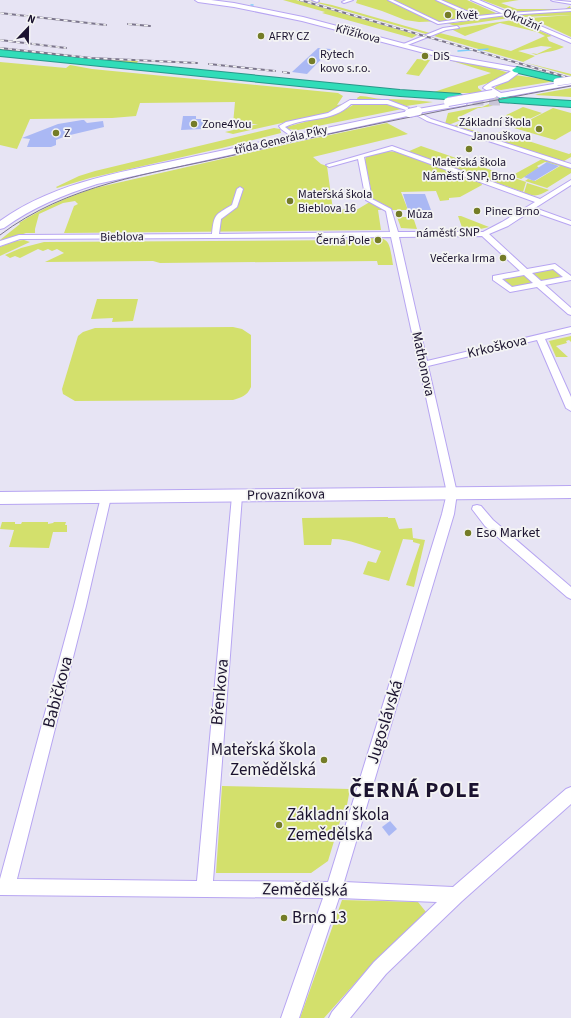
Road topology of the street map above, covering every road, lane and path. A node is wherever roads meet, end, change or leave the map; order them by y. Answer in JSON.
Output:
{"nodes":[{"id":1,"x":198,"y":0,"type":"edge"},
{"id":2,"x":351,"y":0,"type":"edge"},
{"id":3,"x":390,"y":0,"type":"edge"},
{"id":4,"x":438,"y":0,"type":"edge"},
{"id":5,"x":474,"y":0,"type":"edge"},
{"id":6,"x":552,"y":0,"type":"edge"},
{"id":7,"x":216,"y":1,"type":"edge"},
{"id":8,"x":344,"y":2,"type":"dead end"},
{"id":9,"x":571,"y":3,"type":"edge"},
{"id":10,"x":571,"y":10,"type":"edge"},
{"id":11,"x":507,"y":14,"type":"junction"},
{"id":12,"x":479,"y":18,"type":"junction"},
{"id":13,"x":517,"y":18,"type":"junction"},
{"id":14,"x":475,"y":24,"type":"dead end"},
{"id":15,"x":460,"y":26,"type":"dead end"},
{"id":16,"x":571,"y":41,"type":"edge"},
{"id":17,"x":403,"y":45,"type":"junction"},
{"id":18,"x":0,"y":54,"type":"edge"},
{"id":19,"x":516,"y":70,"type":"junction"},
{"id":20,"x":565,"y":82,"type":"edge"},
{"id":21,"x":297,"y":86,"type":"junction"},
{"id":22,"x":505,"y":96,"type":"junction"},
{"id":23,"x":418,"y":98,"type":"junction"},
{"id":24,"x":351,"y":100,"type":"junction"},
{"id":25,"x":462,"y":100,"type":"junction"},
{"id":26,"x":447,"y":101,"type":"junction"},
{"id":27,"x":571,"y":101,"type":"edge"},
{"id":28,"x":413,"y":112,"type":"junction"},
{"id":29,"x":293,"y":136,"type":"junction"},
{"id":30,"x":361,"y":156,"type":"junction"},
{"id":31,"x":329,"y":165,"type":"dead end"},
{"id":32,"x":571,"y":166,"type":"edge"},
{"id":33,"x":571,"y":182,"type":"edge"},
{"id":34,"x":240,"y":189,"type":"dead end"},
{"id":35,"x":540,"y":201,"type":"junction"},
{"id":36,"x":530,"y":208,"type":"junction"},
{"id":37,"x":0,"y":218,"type":"edge"},
{"id":38,"x":571,"y":223,"type":"edge"},
{"id":39,"x":0,"y":226,"type":"edge"},
{"id":40,"x":395,"y":234,"type":"junction"},
{"id":41,"x":484,"y":234,"type":"junction"},
{"id":42,"x":215,"y":236,"type":"junction"},
{"id":43,"x":0,"y":244,"type":"edge"},
{"id":44,"x":526,"y":272,"type":"junction"},
{"id":45,"x":539,"y":284,"type":"junction"},
{"id":46,"x":571,"y":312,"type":"edge"},
{"id":47,"x":571,"y":330,"type":"edge"},
{"id":48,"x":540,"y":337,"type":"junction"},
{"id":49,"x":424,"y":364,"type":"junction"},
{"id":50,"x":571,"y":408,"type":"edge"},
{"id":51,"x":571,"y":492,"type":"edge"},
{"id":52,"x":452,"y":493,"type":"junction"},
{"id":53,"x":237,"y":496,"type":"junction"},
{"id":54,"x":106,"y":497,"type":"junction"},
{"id":55,"x":0,"y":498,"type":"edge"},
{"id":56,"x":477,"y":509,"type":"dead end"},
{"id":57,"x":571,"y":594,"type":"edge"},
{"id":58,"x":571,"y":794,"type":"edge"},
{"id":59,"x":4,"y":887,"type":"edge"},
{"id":60,"x":204,"y":888,"type":"junction"},
{"id":61,"x":334,"y":890,"type":"junction"},
{"id":62,"x":456,"y":895,"type":"junction"},
{"id":63,"x":290,"y":1018,"type":"edge"},
{"id":64,"x":338,"y":1018,"type":"edge"}],
"edges":[{"from":1,"to":7,"type":"main road","name":"Křižíkova"},
{"from":2,"to":8,"type":"street"},
{"from":3,"to":12,"type":"street"},
{"from":4,"to":12,"type":"street"},
{"from":5,"to":11,"type":"main road","name":"Okružní"},
{"from":6,"to":9,"type":"street"},
{"from":7,"to":17,"type":"main road","name":"Křižíkova"},
{"from":10,"to":11,"type":"street"},
{"from":11,"to":12,"type":"street"},
{"from":11,"to":13,"type":"main road","name":"Okružní"},
{"from":13,"to":14,"type":"street"},
{"from":13,"to":16,"type":"main road","name":"Okružní"},
{"from":15,"to":17,"type":"street"},
{"from":17,"to":19,"type":"main road","name":"Křižíkova"},
{"from":18,"to":21,"type":"highway"},
{"from":18,"to":25,"type":"highway"},
{"from":19,"to":20,"type":"highway"},
{"from":19,"to":22,"type":"main road"},
{"from":20,"to":22,"type":"main road","name":"třída Generála Píky"},
{"from":20,"to":22,"type":"main road","name":"třída Generála Píky"},
{"from":21,"to":23,"type":"highway"},
{"from":21,"to":24,"type":"highway"},
{"from":22,"to":25,"type":"main road","name":"třída Generála Píky"},
{"from":22,"to":26,"type":"main road","name":"třída Generála Píky","bridge":true},
{"from":22,"to":27,"type":"highway"},
{"from":22,"to":27,"type":"highway"},
{"from":23,"to":24,"type":"highway"},
{"from":23,"to":26,"type":"highway"},
{"from":24,"to":28,"type":"street"},
{"from":24,"to":29,"type":"street"},
{"from":25,"to":28,"type":"main road","name":"třída Generála Píky"},
{"from":26,"to":28,"type":"main road","name":"třída Generála Píky"},
{"from":28,"to":29,"type":"main road","name":"třída Generála Píky"},
{"from":28,"to":32,"type":"street"},
{"from":29,"to":37,"type":"main road","name":"třída Generála Píky"},
{"from":29,"to":39,"type":"main road","name":"třída Generála Píky"},
{"from":30,"to":31,"type":"street"},
{"from":30,"to":35,"type":"street"},
{"from":30,"to":40,"type":"street"},
{"from":33,"to":35,"type":"street","name":"náměstí SNP"},
{"from":34,"to":42,"type":"street"},
{"from":35,"to":36,"type":"street","name":"náměstí SNP"},
{"from":36,"to":38,"type":"street"},
{"from":36,"to":41,"type":"street","name":"náměstí SNP"},
{"from":40,"to":41,"type":"street","name":"náměstí SNP"},
{"from":40,"to":42,"type":"street","name":"Bieblova"},
{"from":40,"to":49,"type":"street","name":"Mathonova"},
{"from":41,"to":44,"type":"street"},
{"from":42,"to":43,"type":"street","name":"Bieblova"},
{"from":44,"to":45,"type":"street"},
{"from":44,"to":45,"type":"street"},
{"from":44,"to":45,"type":"street"},
{"from":45,"to":46,"type":"street"},
{"from":47,"to":48,"type":"street","name":"Krkoškova"},
{"from":48,"to":49,"type":"street","name":"Krkoškova"},
{"from":48,"to":50,"type":"street"},
{"from":49,"to":52,"type":"street","name":"Mathonova"},
{"from":51,"to":52,"type":"main road","name":"Provazníkova"},
{"from":52,"to":53,"type":"main road","name":"Provazníkova"},
{"from":52,"to":61,"type":"street","name":"Jugoslávská"},
{"from":53,"to":54,"type":"main road","name":"Provazníkova"},
{"from":53,"to":60,"type":"street","name":"Břenkova"},
{"from":54,"to":55,"type":"main road","name":"Provazníkova"},
{"from":54,"to":59,"type":"street","name":"Babičkova"},
{"from":56,"to":57,"type":"street"},
{"from":58,"to":62,"type":"street"},
{"from":59,"to":60,"type":"street","name":"Zemědělská"},
{"from":60,"to":61,"type":"street","name":"Zemědělská"},
{"from":61,"to":62,"type":"street","name":"Zemědělská"},
{"from":61,"to":63,"type":"street","name":"Jugoslávská"},
{"from":62,"to":64,"type":"street"}]}
